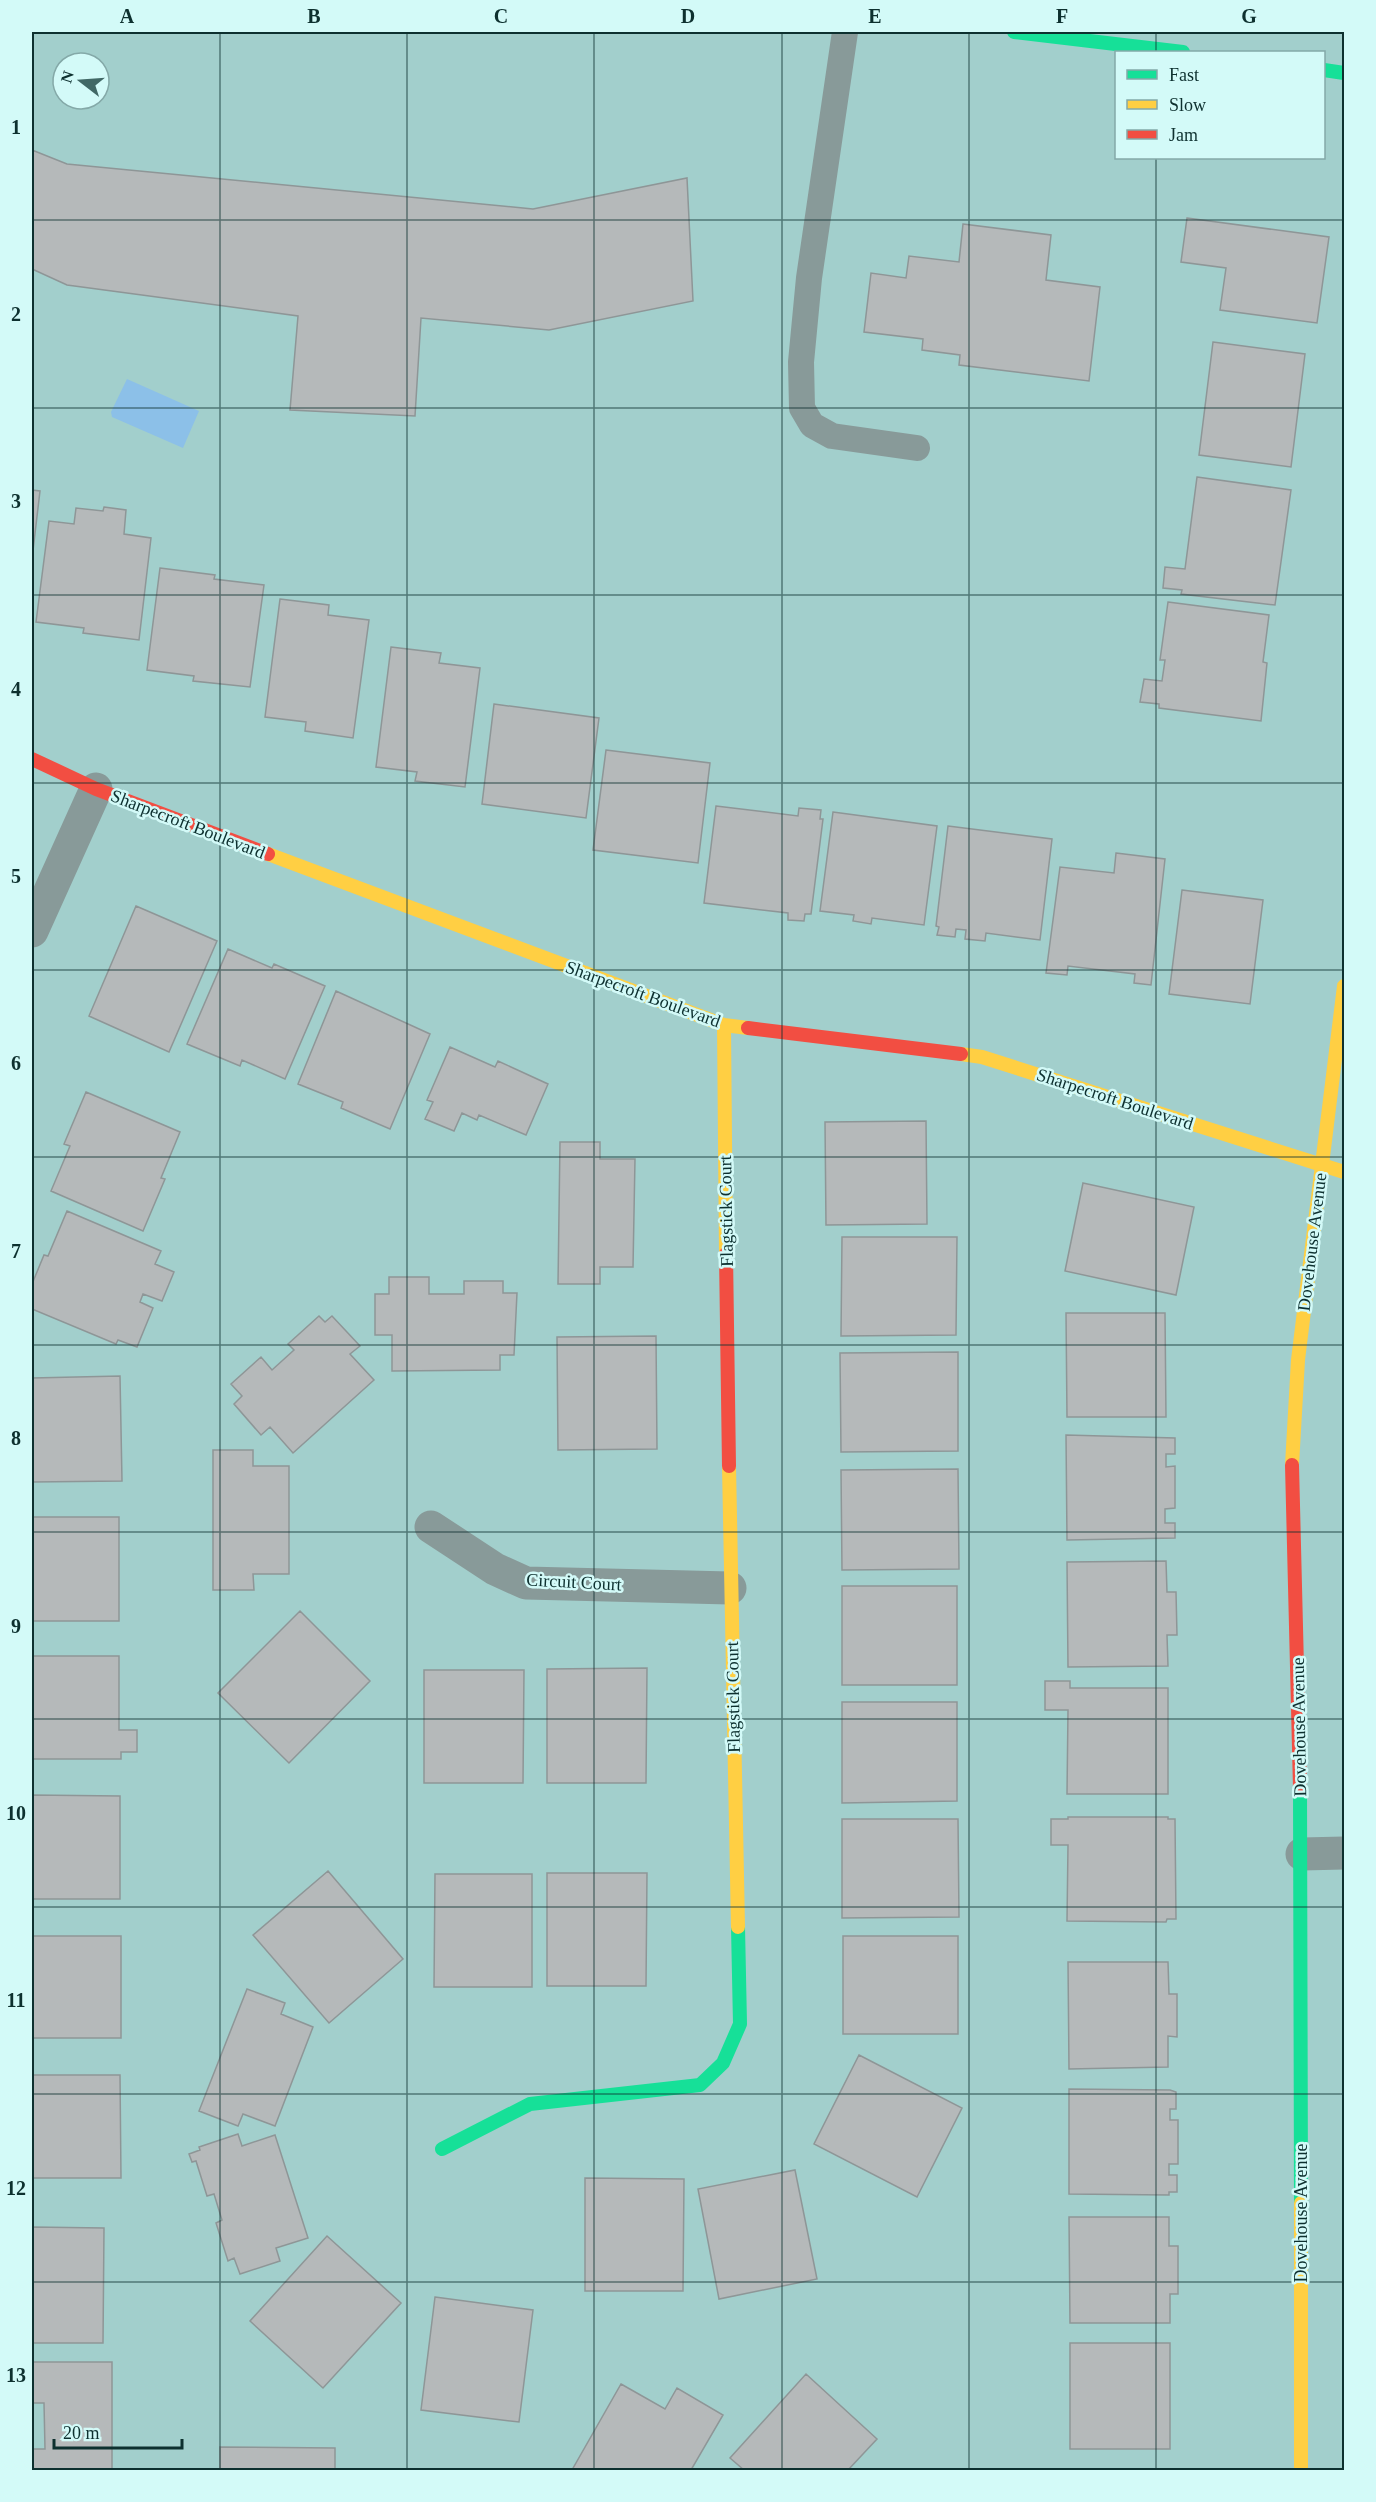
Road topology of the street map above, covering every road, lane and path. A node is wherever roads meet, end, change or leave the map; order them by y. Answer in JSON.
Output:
{"nodes":[{"id":1,"x":844,"y":32,"type":"edge"},
{"id":2,"x":1014,"y":32,"type":"edge"},
{"id":3,"x":1175,"y":51,"type":"edge"},
{"id":4,"x":1325,"y":70,"type":"edge"},
{"id":5,"x":1344,"y":73,"type":"edge"},
{"id":6,"x":917,"y":448,"type":"dead end"},
{"id":7,"x":32,"y":759,"type":"edge"},
{"id":8,"x":96,"y":789,"type":"junction"},
{"id":9,"x":32,"y":931,"type":"edge"},
{"id":10,"x":1344,"y":986,"type":"edge"},
{"id":11,"x":724,"y":1025,"type":"junction"},
{"id":12,"x":1322,"y":1164,"type":"junction"},
{"id":13,"x":1344,"y":1172,"type":"edge"},
{"id":14,"x":431,"y":1527,"type":"dead end"},
{"id":15,"x":730,"y":1588,"type":"junction"},
{"id":16,"x":1344,"y":1853,"type":"edge"},
{"id":17,"x":1302,"y":1854,"type":"junction"},
{"id":18,"x":442,"y":2149,"type":"dead end"},
{"id":19,"x":1301,"y":2470,"type":"edge"}],
"edges":[{"from":1,"to":6,"type":"lane"},
{"from":2,"to":3,"type":"street"},
{"from":4,"to":5,"type":"street"},
{"from":7,"to":8,"type":"street","name":"Sharpecroft Boulevard"},
{"from":8,"to":9,"type":"street"},
{"from":8,"to":11,"type":"street","name":"Sharpecroft Boulevard"},
{"from":10,"to":12,"type":"street","name":"Dovehouse Avenue"},
{"from":11,"to":12,"type":"street","name":"Sharpecroft Boulevard"},
{"from":11,"to":15,"type":"street","name":"Flagstick Court"},
{"from":12,"to":13,"type":"street","name":"Sharpecroft Boulevard"},
{"from":12,"to":17,"type":"street","name":"Dovehouse Avenue"},
{"from":14,"to":15,"type":"street","name":"Circuit Court"},
{"from":15,"to":18,"type":"street","name":"Flagstick Court"},
{"from":16,"to":17,"type":"street"},
{"from":17,"to":19,"type":"street","name":"Dovehouse Avenue"}]}
